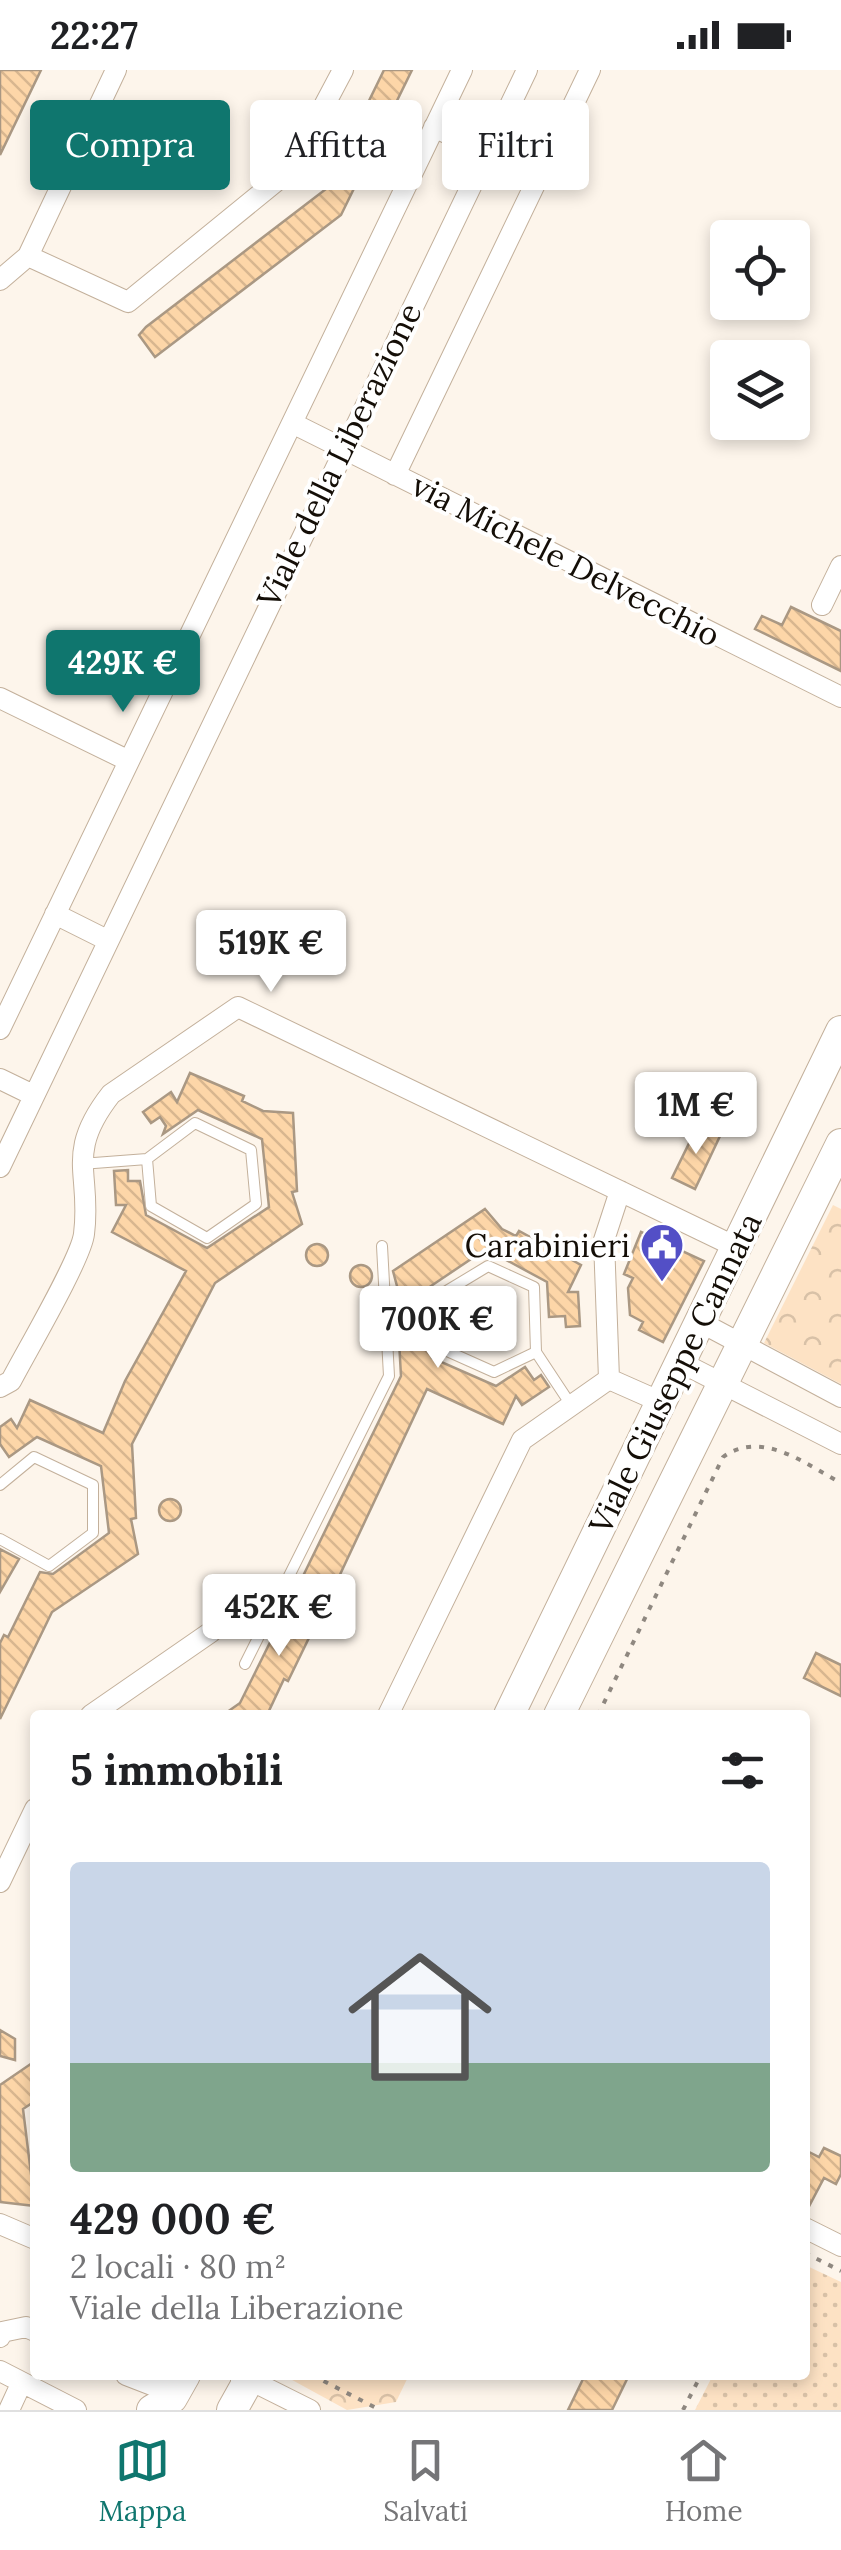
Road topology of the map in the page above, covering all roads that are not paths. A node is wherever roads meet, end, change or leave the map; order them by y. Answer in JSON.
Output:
{"nodes":[{"id":1,"x":116,"y":70,"type":"edge"},
{"id":2,"x":343,"y":70,"type":"edge"},
{"id":3,"x":462,"y":70,"type":"edge"},
{"id":4,"x":527,"y":70,"type":"edge"},
{"id":5,"x":590,"y":70,"type":"edge"},
{"id":6,"x":512,"y":100,"type":"edge"},
{"id":7,"x":434,"y":127,"type":"junction"},
{"id":8,"x":442,"y":131,"type":"edge"},
{"id":9,"x":468,"y":190,"type":"edge"},
{"id":10,"x":28,"y":256,"type":"junction"},
{"id":11,"x":0,"y":280,"type":"edge"},
{"id":12,"x":292,"y":423,"type":"junction"},
{"id":13,"x":342,"y":448,"type":"junction"},
{"id":14,"x":395,"y":475,"type":"junction"},
{"id":15,"x":841,"y":566,"type":"edge"},
{"id":16,"x":822,"y":604,"type":"dead end"},
{"id":17,"x":0,"y":698,"type":"edge"},
{"id":18,"x":841,"y":698,"type":"edge"},
{"id":19,"x":129,"y":761,"type":"junction"},
{"id":20,"x":55,"y":914,"type":"junction"},
{"id":21,"x":107,"y":940,"type":"junction"},
{"id":22,"x":0,"y":1029,"type":"edge"},
{"id":23,"x":841,"y":1031,"type":"edge"},
{"id":24,"x":0,"y":1080,"type":"edge"},
{"id":25,"x":34,"y":1095,"type":"junction"},
{"id":26,"x":841,"y":1144,"type":"edge"},
{"id":27,"x":147,"y":1159,"type":"junction"},
{"id":28,"x":80,"y":1164,"type":"junction"},
{"id":29,"x":0,"y":1167,"type":"edge"},
{"id":30,"x":620,"y":1191,"type":"junction"},
{"id":31,"x":382,"y":1246,"type":"dead end"},
{"id":32,"x":736,"y":1247,"type":"junction"},
{"id":33,"x":700,"y":1322,"type":"junction"},
{"id":34,"x":743,"y":1344,"type":"junction"},
{"id":35,"x":536,"y":1352,"type":"junction"},
{"id":36,"x":680,"y":1362,"type":"junction"},
{"id":37,"x":609,"y":1379,"type":"junction"},
{"id":38,"x":724,"y":1384,"type":"junction"},
{"id":39,"x":0,"y":1387,"type":"edge"},
{"id":40,"x":841,"y":1397,"type":"edge"},
{"id":41,"x":661,"y":1402,"type":"junction"},
{"id":42,"x":571,"y":1406,"type":"junction"},
{"id":43,"x":841,"y":1444,"type":"edge"},
{"id":44,"x":0,"y":1485,"type":"edge"},
{"id":45,"x":0,"y":1539,"type":"edge"},
{"id":46,"x":211,"y":1632,"type":"dead end"},
{"id":47,"x":245,"y":1664,"type":"dead end"},
{"id":48,"x":97,"y":1710,"type":"edge"},
{"id":49,"x":390,"y":1710,"type":"edge"},
{"id":50,"x":511,"y":1710,"type":"edge"},
{"id":51,"x":561,"y":1710,"type":"edge"},
{"id":52,"x":30,"y":1819,"type":"edge"},
{"id":53,"x":0,"y":1882,"type":"edge"},
{"id":54,"x":0,"y":2224,"type":"edge"},
{"id":55,"x":810,"y":2230,"type":"edge"},
{"id":56,"x":30,"y":2237,"type":"edge"},
{"id":57,"x":841,"y":2246,"type":"edge"},
{"id":58,"x":30,"y":2329,"type":"edge"},
{"id":59,"x":0,"y":2337,"type":"edge"},
{"id":60,"x":0,"y":2371,"type":"edge"},
{"id":61,"x":138,"y":2380,"type":"edge"},
{"id":62,"x":244,"y":2380,"type":"edge"},
{"id":63,"x":254,"y":2380,"type":"edge"},
{"id":64,"x":21,"y":2384,"type":"junction"},
{"id":65,"x":170,"y":2393,"type":"edge"},
{"id":66,"x":9,"y":2410,"type":"edge"},
{"id":67,"x":76,"y":2410,"type":"edge"},
{"id":68,"x":232,"y":2410,"type":"edge"},
{"id":69,"x":310,"y":2410,"type":"edge"}],
"edges":[{"from":1,"to":10,"type":"street"},
{"from":2,"to":10,"type":"street"},
{"from":3,"to":7,"type":"street"},
{"from":4,"to":6,"type":"street","name":"Viale della Liberazione"},
{"from":5,"to":14,"type":"street"},
{"from":7,"to":8,"type":"street"},
{"from":7,"to":12,"type":"street"},
{"from":9,"to":13,"type":"street","name":"Viale della Liberazione"},
{"from":10,"to":11,"type":"street"},
{"from":12,"to":13,"type":"street","name":"via Michele Delvecchio"},
{"from":12,"to":19,"type":"street"},
{"from":13,"to":14,"type":"street","name":"via Michele Delvecchio"},
{"from":13,"to":21,"type":"street","name":"Viale della Liberazione"},
{"from":14,"to":18,"type":"street","name":"via Michele Delvecchio"},
{"from":15,"to":16,"type":"street"},
{"from":17,"to":19,"type":"street"},
{"from":19,"to":20,"type":"street"},
{"from":20,"to":21,"type":"street"},
{"from":20,"to":22,"type":"street"},
{"from":21,"to":25,"type":"street","name":"Viale della Liberazione"},
{"from":23,"to":32,"type":"street","name":"Viale Giuseppe Cannata"},
{"from":24,"to":25,"type":"street"},
{"from":25,"to":29,"type":"street","name":"Viale della Liberazione"},
{"from":26,"to":34,"type":"street","name":"Viale Giuseppe Cannata"},
{"from":27,"to":27,"type":"lane"},
{"from":27,"to":28,"type":"lane"},
{"from":28,"to":30,"type":"street"},
{"from":28,"to":39,"type":"street"},
{"from":30,"to":32,"type":"street"},
{"from":30,"to":37,"type":"street"},
{"from":31,"to":47,"type":"lane"},
{"from":32,"to":33,"type":"street","name":"Viale Giuseppe Cannata"},
{"from":33,"to":34,"type":"street"},
{"from":33,"to":36,"type":"street","name":"Viale Giuseppe Cannata"},
{"from":34,"to":38,"type":"street","name":"Viale Giuseppe Cannata"},
{"from":34,"to":40,"type":"street"},
{"from":35,"to":35,"type":"lane"},
{"from":35,"to":42,"type":"lane"},
{"from":36,"to":38,"type":"street"},
{"from":36,"to":41,"type":"street","name":"Viale Giuseppe Cannata"},
{"from":37,"to":41,"type":"street"},
{"from":37,"to":42,"type":"street"},
{"from":38,"to":43,"type":"street"},
{"from":38,"to":51,"type":"street","name":"Viale Giuseppe Cannata"},
{"from":41,"to":50,"type":"street","name":"Viale Giuseppe Cannata"},
{"from":42,"to":49,"type":"street"},
{"from":44,"to":45,"type":"lane"},
{"from":46,"to":48,"type":"street"},
{"from":52,"to":53,"type":"street"},
{"from":54,"to":56,"type":"street"},
{"from":55,"to":57,"type":"street"},
{"from":58,"to":59,"type":"street"},
{"from":60,"to":64,"type":"street"},
{"from":61,"to":65,"type":"street"},
{"from":62,"to":68,"type":"street"},
{"from":63,"to":69,"type":"street"},
{"from":64,"to":66,"type":"street"},
{"from":64,"to":67,"type":"street"}]}
